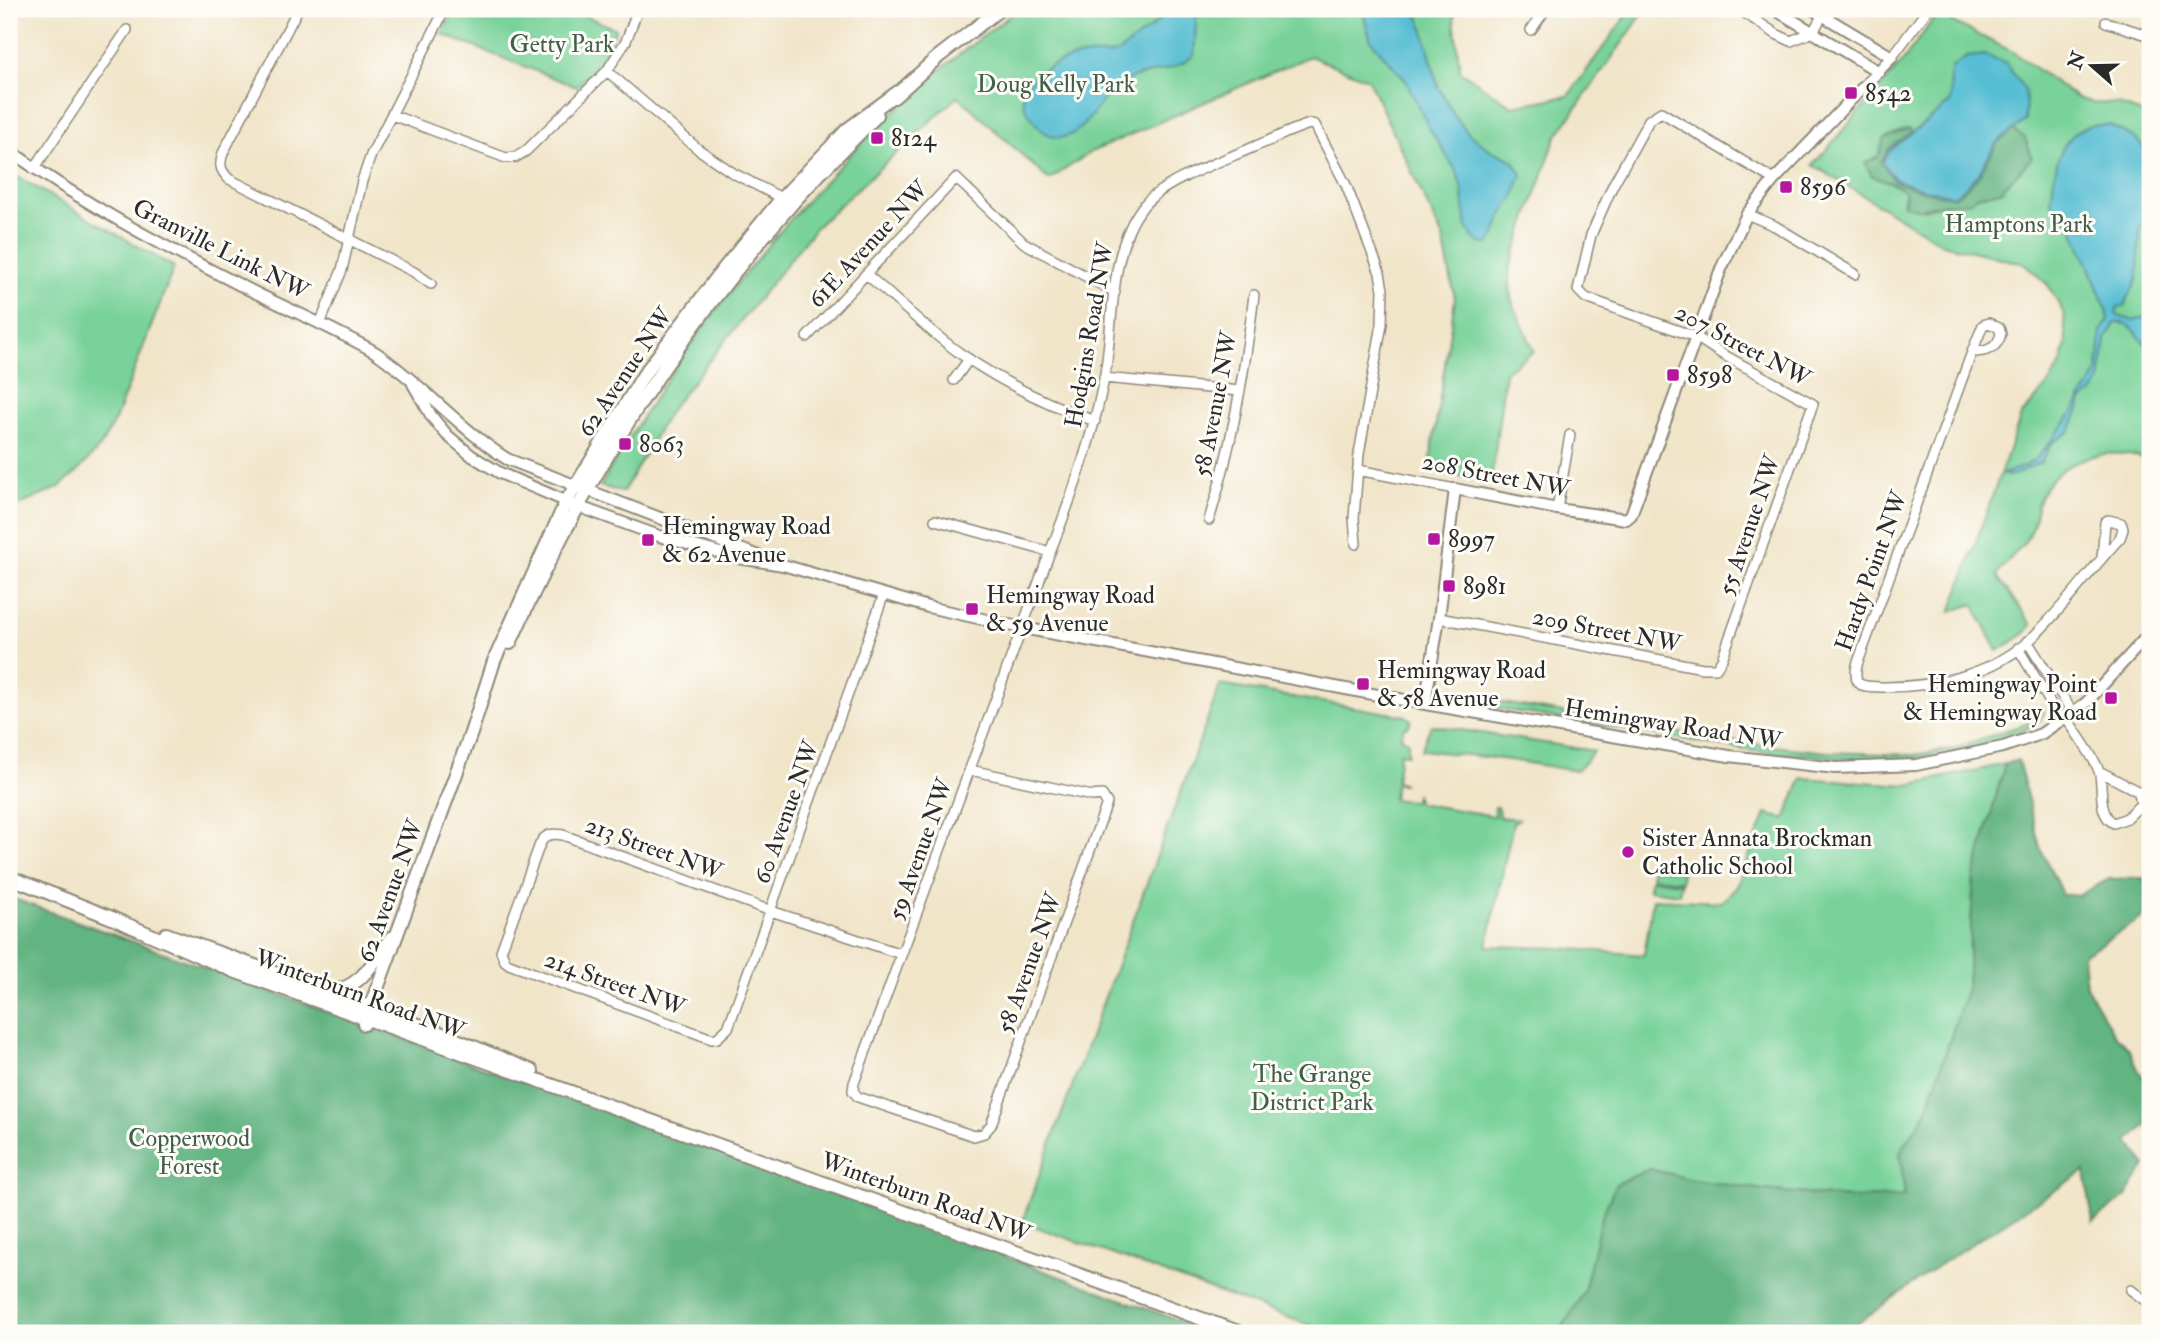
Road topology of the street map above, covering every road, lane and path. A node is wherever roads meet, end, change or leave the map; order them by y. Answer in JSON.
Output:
{"nodes":[{"id":1,"x":298,"y":9,"type":"edge"},
{"id":2,"x":445,"y":9,"type":"edge"},
{"id":3,"x":638,"y":9,"type":"edge"},
{"id":4,"x":1000,"y":9,"type":"edge"},
{"id":5,"x":1546,"y":9,"type":"edge"},
{"id":6,"x":1739,"y":9,"type":"edge"},
{"id":7,"x":1774,"y":9,"type":"edge"},
{"id":8,"x":1811,"y":9,"type":"edge"},
{"id":9,"x":1928,"y":9,"type":"edge"},
{"id":10,"x":1824,"y":12,"type":"edge"},
{"id":11,"x":2106,"y":22,"type":"dead end"},
{"id":12,"x":127,"y":30,"type":"dead end"},
{"id":13,"x":1531,"y":30,"type":"dead end"},
{"id":14,"x":1813,"y":32,"type":"junction"},
{"id":15,"x":2150,"y":36,"type":"edge"},
{"id":16,"x":1892,"y":57,"type":"junction"},
{"id":17,"x":607,"y":71,"type":"junction"},
{"id":18,"x":1880,"y":72,"type":"junction"},
{"id":19,"x":392,"y":115,"type":"junction"},
{"id":20,"x":9,"y":150,"type":"edge"},
{"id":21,"x":34,"y":169,"type":"junction"},
{"id":22,"x":1774,"y":180,"type":"junction"},
{"id":23,"x":787,"y":201,"type":"junction"},
{"id":24,"x":1748,"y":214,"type":"junction"},
{"id":25,"x":350,"y":241,"type":"junction"},
{"id":26,"x":866,"y":274,"type":"junction"},
{"id":27,"x":1855,"y":274,"type":"dead end"},
{"id":28,"x":431,"y":284,"type":"dead end"},
{"id":29,"x":1115,"y":292,"type":"junction"},
{"id":30,"x":1254,"y":295,"type":"dead end"},
{"id":31,"x":320,"y":324,"type":"junction"},
{"id":32,"x":807,"y":337,"type":"dead end"},
{"id":33,"x":1696,"y":337,"type":"junction"},
{"id":34,"x":1972,"y":352,"type":"dead end"},
{"id":35,"x":969,"y":359,"type":"junction"},
{"id":36,"x":1104,"y":378,"type":"junction"},
{"id":37,"x":954,"y":380,"type":"dead end"},
{"id":38,"x":413,"y":384,"type":"junction"},
{"id":39,"x":1240,"y":391,"type":"junction"},
{"id":40,"x":1813,"y":404,"type":"joint"},
{"id":41,"x":1094,"y":421,"type":"junction"},
{"id":42,"x":1570,"y":435,"type":"dead end"},
{"id":43,"x":1358,"y":470,"type":"junction"},
{"id":44,"x":581,"y":488,"type":"junction"},
{"id":45,"x":1455,"y":489,"type":"junction"},
{"id":46,"x":572,"y":504,"type":"junction"},
{"id":47,"x":1557,"y":509,"type":"junction"},
{"id":48,"x":935,"y":520,"type":"dead end"},
{"id":49,"x":1209,"y":520,"type":"dead end"},
{"id":50,"x":1356,"y":544,"type":"dead end"},
{"id":51,"x":1050,"y":552,"type":"junction"},
{"id":52,"x":2102,"y":558,"type":"dead end"},
{"id":53,"x":783,"y":565,"type":"junction"},
{"id":54,"x":884,"y":594,"type":"junction"},
{"id":55,"x":1439,"y":618,"type":"junction"},
{"id":56,"x":1023,"y":628,"type":"junction"},
{"id":57,"x":2150,"y":633,"type":"edge"},
{"id":58,"x":2027,"y":642,"type":"junction"},
{"id":59,"x":2018,"y":648,"type":"junction"},
{"id":60,"x":1722,"y":659,"type":"joint"},
{"id":61,"x":1425,"y":704,"type":"junction"},
{"id":62,"x":2067,"y":718,"type":"junction"},
{"id":63,"x":970,"y":770,"type":"junction"},
{"id":64,"x":2099,"y":771,"type":"junction"},
{"id":65,"x":9,"y":877,"type":"edge"},
{"id":66,"x":771,"y":911,"type":"junction"},
{"id":67,"x":112,"y":918,"type":"junction"},
{"id":68,"x":400,"y":926,"type":"junction"},
{"id":69,"x":901,"y":954,"type":"junction"},
{"id":70,"x":502,"y":956,"type":"joint"},
{"id":71,"x":326,"y":991,"type":"junction"},
{"id":72,"x":366,"y":1017,"type":"junction"},
{"id":73,"x":717,"y":1038,"type":"joint"},
{"id":74,"x":854,"y":1083,"type":"joint"},
{"id":75,"x":2131,"y":1290,"type":"dead end"},
{"id":76,"x":2150,"y":1304,"type":"edge"},
{"id":77,"x":1241,"y":1333,"type":"edge"}],
"edges":[{"from":1,"to":25,"type":"street"},
{"from":2,"to":19,"type":"street"},
{"from":3,"to":17,"type":"street"},
{"from":4,"to":23,"type":"main road","name":"62 Avenue NW"},
{"from":5,"to":13,"type":"street"},
{"from":6,"to":14,"type":"street"},
{"from":7,"to":14,"type":"street"},
{"from":8,"to":10,"type":"street"},
{"from":9,"to":16,"type":"street"},
{"from":10,"to":14,"type":"street"},
{"from":10,"to":16,"type":"street"},
{"from":11,"to":15,"type":"street"},
{"from":12,"to":21,"type":"street"},
{"from":14,"to":18,"type":"street"},
{"from":16,"to":18,"type":"street"},
{"from":17,"to":19,"type":"street"},
{"from":17,"to":23,"type":"street"},
{"from":18,"to":22,"type":"street"},
{"from":19,"to":25,"type":"street"},
{"from":20,"to":21,"type":"street","name":"Granville Link NW"},
{"from":21,"to":31,"type":"street","name":"Granville Link NW"},
{"from":22,"to":24,"type":"street"},
{"from":22,"to":33,"type":"street","name":"207 Street NW"},
{"from":23,"to":44,"type":"main road","name":"62 Avenue NW"},
{"from":24,"to":27,"type":"street"},
{"from":24,"to":33,"type":"street"},
{"from":25,"to":28,"type":"street"},
{"from":25,"to":31,"type":"street"},
{"from":26,"to":29,"type":"street","name":"61E Avenue NW"},
{"from":26,"to":32,"type":"street","name":"61E Avenue NW"},
{"from":26,"to":35,"type":"street"},
{"from":29,"to":36,"type":"street","name":"Hodgins Road NW"},
{"from":29,"to":43,"type":"street","name":"Hodgins Road NW"},
{"from":30,"to":39,"type":"street","name":"58 Avenue NW"},
{"from":31,"to":38,"type":"street","name":"Granville Link NW"},
{"from":33,"to":40,"type":"street","name":"207 Street NW"},
{"from":33,"to":47,"type":"street","name":"208 Street NW"},
{"from":34,"to":59,"type":"street","name":"Hardy Point NW"},
{"from":35,"to":37,"type":"street"},
{"from":35,"to":41,"type":"street"},
{"from":36,"to":39,"type":"street"},
{"from":36,"to":41,"type":"street","name":"Hodgins Road NW"},
{"from":38,"to":44,"type":"street","name":"Granville Link NW"},
{"from":38,"to":46,"type":"street","name":"Granville Link NW"},
{"from":39,"to":49,"type":"street","name":"58 Avenue NW"},
{"from":40,"to":60,"type":"street","name":"55 Avenue NW"},
{"from":41,"to":51,"type":"street","name":"Hodgins Road NW"},
{"from":42,"to":47,"type":"street"},
{"from":43,"to":45,"type":"street","name":"208 Street NW"},
{"from":43,"to":50,"type":"street","name":"Hodgins Road NW"},
{"from":44,"to":46,"type":"main road","name":"62 Avenue NW"},
{"from":44,"to":53,"type":"street","name":"Hemingway Road NW"},
{"from":45,"to":47,"type":"street","name":"208 Street NW"},
{"from":45,"to":55,"type":"street"},
{"from":46,"to":53,"type":"street","name":"Hemingway Road NW"},
{"from":46,"to":68,"type":"main road","name":"62 Avenue NW"},
{"from":48,"to":51,"type":"street"},
{"from":51,"to":56,"type":"street","name":"Hodgins Road NW"},
{"from":52,"to":58,"type":"street","name":"Hardy Point NW"},
{"from":53,"to":54,"type":"street","name":"Hemingway Road NW"},
{"from":54,"to":56,"type":"street","name":"Hemingway Road NW"},
{"from":54,"to":66,"type":"street","name":"60 Avenue NW"},
{"from":55,"to":60,"type":"street","name":"209 Street NW"},
{"from":55,"to":61,"type":"street"},
{"from":56,"to":61,"type":"street","name":"Hemingway Road NW"},
{"from":56,"to":63,"type":"street","name":"59 Avenue NW"},
{"from":57,"to":62,"type":"street","name":"Hemingway Road NW"},
{"from":58,"to":59,"type":"street","name":"Hardy Point NW"},
{"from":58,"to":62,"type":"street"},
{"from":59,"to":62,"type":"street"},
{"from":61,"to":62,"type":"street","name":"Hemingway Road NW"},
{"from":62,"to":64,"type":"street"},
{"from":63,"to":69,"type":"street","name":"59 Avenue NW"},
{"from":63,"to":74,"type":"street","name":"58 Avenue NW"},
{"from":64,"to":64,"type":"street"},
{"from":65,"to":67,"type":"main road","name":"Winterburn Road NW"},
{"from":66,"to":69,"type":"street","name":"213 Street NW"},
{"from":66,"to":70,"type":"street","name":"213 Street NW"},
{"from":66,"to":73,"type":"street","name":"60 Avenue NW"},
{"from":67,"to":71,"type":"main road","name":"Winterburn Road NW"},
{"from":67,"to":72,"type":"main road","name":"Winterburn Road NW"},
{"from":68,"to":71,"type":"main road"},
{"from":68,"to":72,"type":"main road","name":"62 Avenue NW"},
{"from":69,"to":74,"type":"street","name":"59 Avenue NW"},
{"from":70,"to":73,"type":"street","name":"214 Street NW"},
{"from":71,"to":72,"type":"main road","name":"Winterburn Road NW"},
{"from":72,"to":77,"type":"main road","name":"Winterburn Road NW"},
{"from":75,"to":76,"type":"street"}]}
